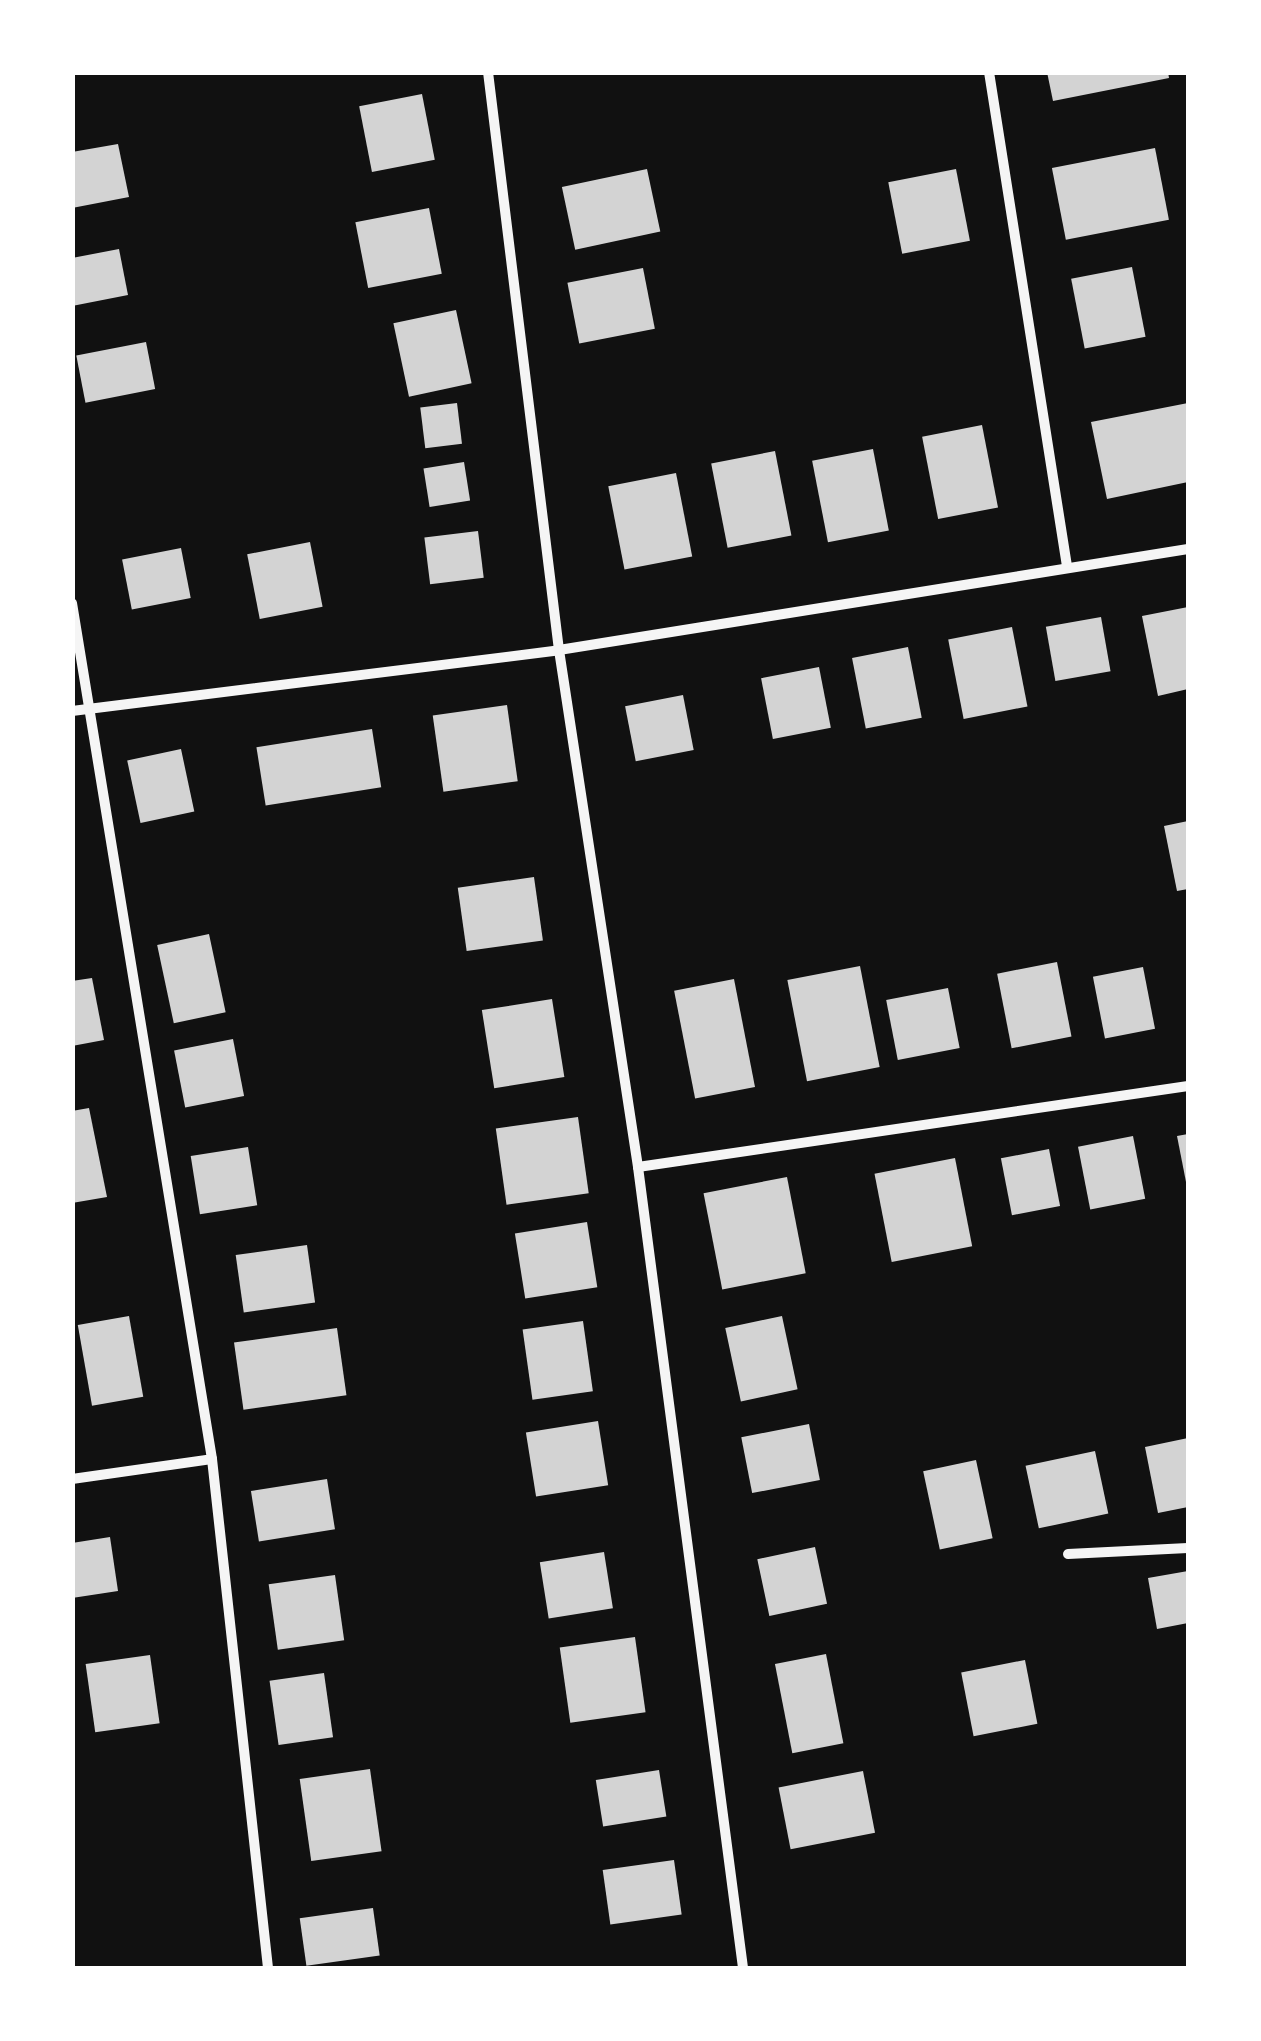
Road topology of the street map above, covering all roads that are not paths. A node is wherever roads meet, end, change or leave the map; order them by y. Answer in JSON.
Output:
{"nodes":[{"id":1,"x":488,"y":72,"type":"edge"},
{"id":2,"x":989,"y":72,"type":"edge"},
{"id":3,"x":1188,"y":549,"type":"edge"},
{"id":4,"x":1066,"y":566,"type":"junction"},
{"id":5,"x":72,"y":604,"type":"edge"},
{"id":6,"x":560,"y":650,"type":"junction"},
{"id":7,"x":89,"y":709,"type":"junction"},
{"id":8,"x":72,"y":711,"type":"edge"},
{"id":9,"x":1188,"y":1086,"type":"edge"},
{"id":10,"x":638,"y":1167,"type":"junction"},
{"id":11,"x":212,"y":1460,"type":"junction"},
{"id":12,"x":72,"y":1478,"type":"edge"},
{"id":13,"x":1188,"y":1548,"type":"edge"},
{"id":14,"x":1068,"y":1554,"type":"dead end"},
{"id":15,"x":268,"y":1968,"type":"edge"},
{"id":16,"x":743,"y":1968,"type":"edge"}],
"edges":[{"from":1,"to":6,"type":"street"},
{"from":2,"to":4,"type":"street"},
{"from":3,"to":4,"type":"street"},
{"from":4,"to":6,"type":"street"},
{"from":5,"to":7,"type":"street"},
{"from":6,"to":7,"type":"street"},
{"from":6,"to":10,"type":"street"},
{"from":7,"to":8,"type":"street"},
{"from":7,"to":11,"type":"street"},
{"from":9,"to":10,"type":"street"},
{"from":10,"to":16,"type":"street"},
{"from":11,"to":12,"type":"street"},
{"from":11,"to":15,"type":"street"},
{"from":13,"to":14,"type":"street"}]}
